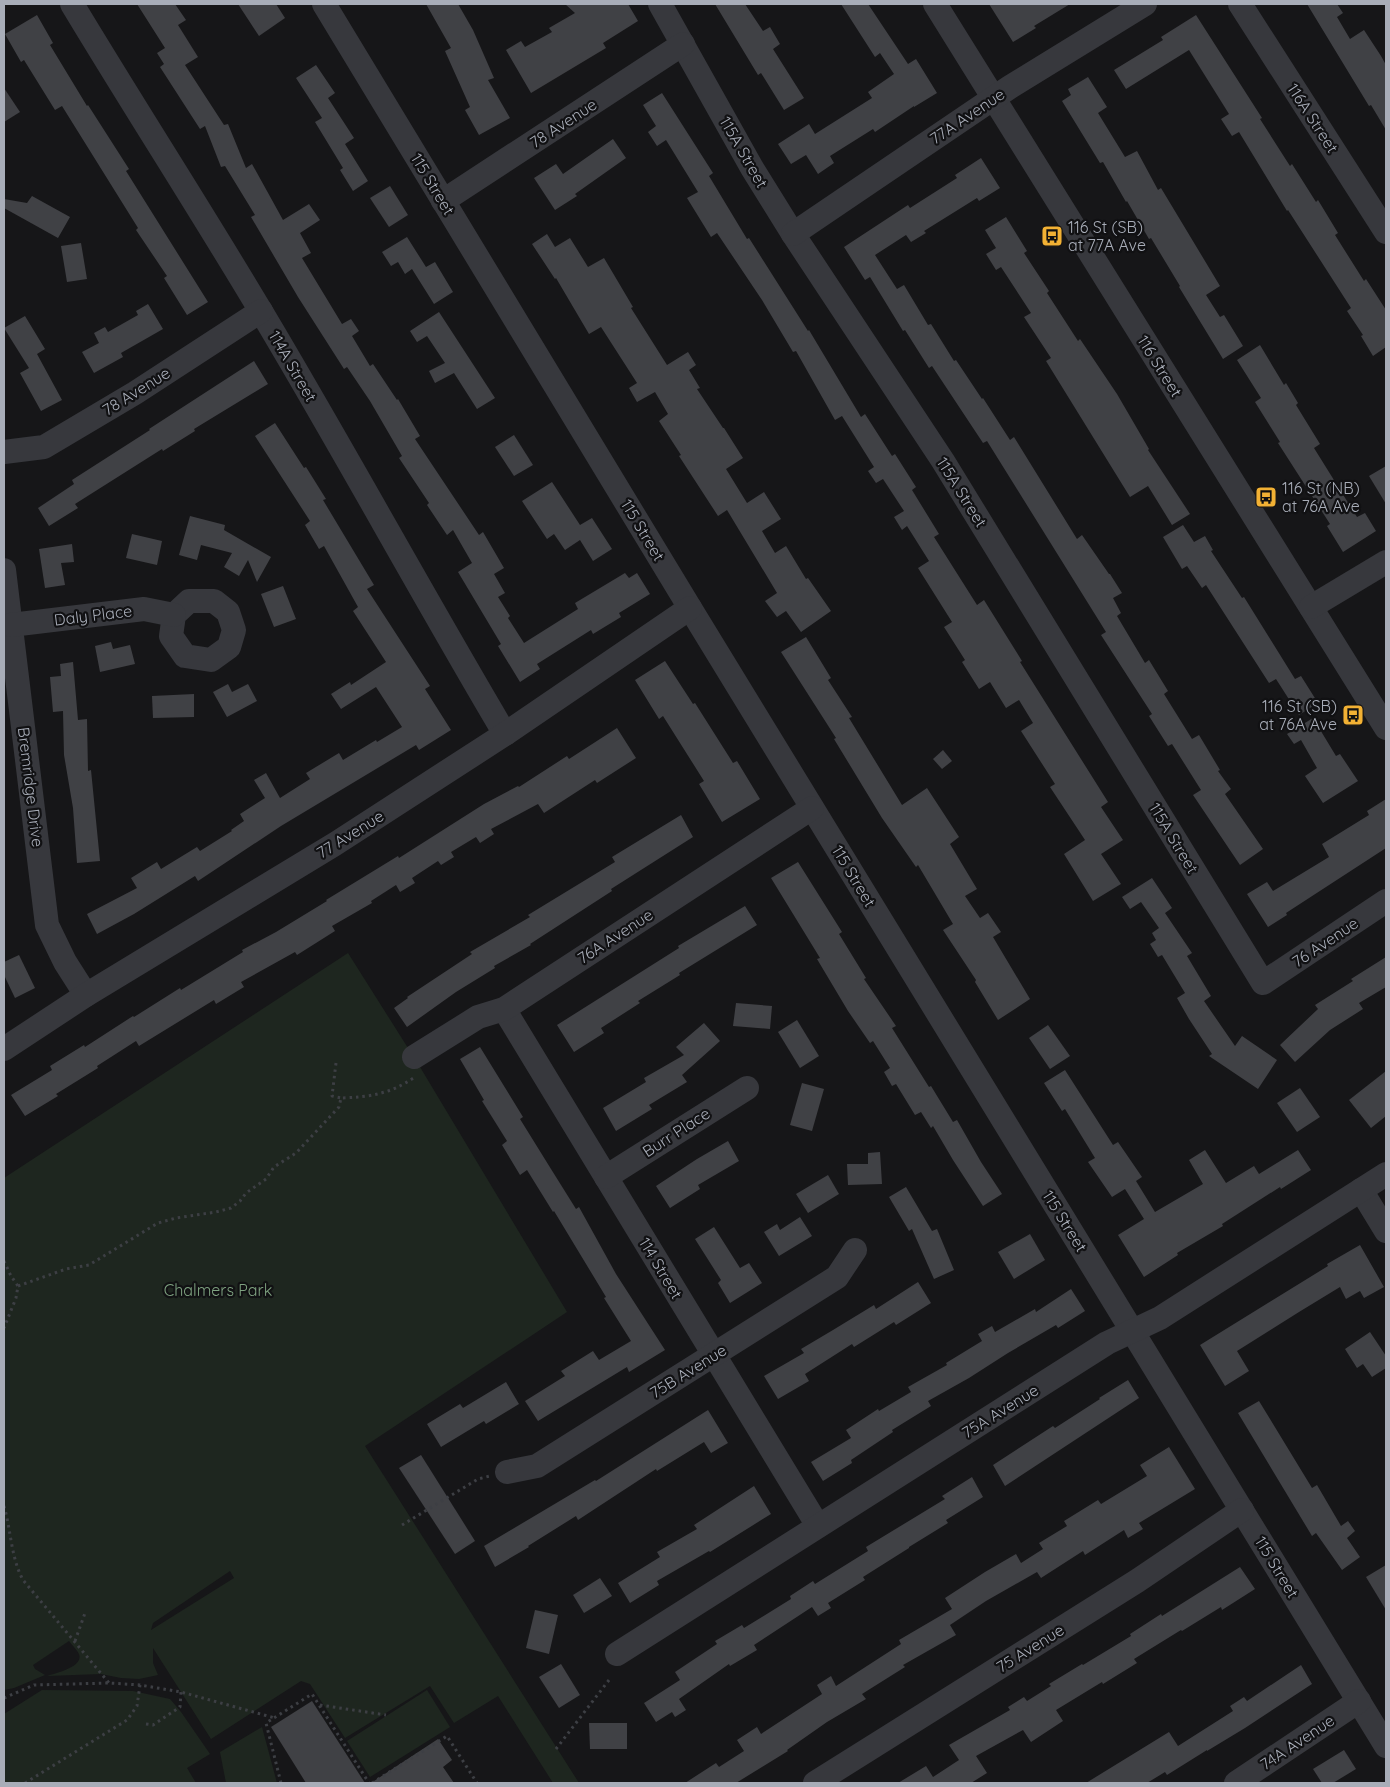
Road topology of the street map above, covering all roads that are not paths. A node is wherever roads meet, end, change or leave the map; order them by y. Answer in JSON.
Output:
{"nodes":[{"id":1,"x":72,"y":4,"type":"edge"},
{"id":2,"x":324,"y":4,"type":"edge"},
{"id":3,"x":660,"y":4,"type":"edge"},
{"id":4,"x":935,"y":4,"type":"edge"},
{"id":5,"x":1145,"y":4,"type":"edge"},
{"id":6,"x":1240,"y":4,"type":"edge"},
{"id":7,"x":683,"y":44,"type":"junction"},
{"id":8,"x":994,"y":98,"type":"junction"},
{"id":9,"x":443,"y":201,"type":"junction"},
{"id":10,"x":1386,"y":232,"type":"edge"},
{"id":11,"x":793,"y":234,"type":"junction"},
{"id":12,"x":260,"y":311,"type":"junction"},
{"id":13,"x":4,"y":452,"type":"edge"},
{"id":14,"x":1386,"y":562,"type":"edge"},
{"id":15,"x":4,"y":570,"type":"edge"},
{"id":16,"x":1311,"y":607,"type":"junction"},
{"id":17,"x":690,"y":608,"type":"junction"},
{"id":18,"x":174,"y":615,"type":"dead end"},
{"id":19,"x":11,"y":626,"type":"junction"},
{"id":20,"x":1386,"y":728,"type":"edge"},
{"id":21,"x":505,"y":734,"type":"junction"},
{"id":22,"x":812,"y":808,"type":"junction"},
{"id":23,"x":1386,"y":901,"type":"edge"},
{"id":24,"x":1263,"y":983,"type":"joint"},
{"id":25,"x":86,"y":995,"type":"junction"},
{"id":26,"x":504,"y":1009,"type":"junction"},
{"id":27,"x":4,"y":1049,"type":"edge"},
{"id":28,"x":414,"y":1057,"type":"road end"},
{"id":29,"x":747,"y":1088,"type":"dead end"},
{"id":30,"x":1386,"y":1174,"type":"edge"},
{"id":31,"x":606,"y":1177,"type":"junction"},
{"id":32,"x":1361,"y":1190,"type":"junction"},
{"id":33,"x":1386,"y":1231,"type":"edge"},
{"id":34,"x":855,"y":1250,"type":"dead end"},
{"id":35,"x":1133,"y":1330,"type":"junction"},
{"id":36,"x":714,"y":1355,"type":"junction"},
{"id":37,"x":507,"y":1472,"type":"road end"},
{"id":38,"x":1242,"y":1510,"type":"junction"},
{"id":39,"x":818,"y":1526,"type":"junction"},
{"id":40,"x":617,"y":1654,"type":"dead end"},
{"id":41,"x":1359,"y":1701,"type":"junction"},
{"id":42,"x":1386,"y":1746,"type":"edge"},
{"id":43,"x":815,"y":1783,"type":"edge"},
{"id":44,"x":1236,"y":1783,"type":"edge"}],
"edges":[{"from":1,"to":12,"type":"street","name":"114A Street"},
{"from":2,"to":9,"type":"street","name":"115 Street"},
{"from":3,"to":7,"type":"street","name":"115A Street"},
{"from":4,"to":8,"type":"street","name":"116 Street"},
{"from":5,"to":8,"type":"street","name":"77A Avenue"},
{"from":6,"to":10,"type":"street","name":"116A Street"},
{"from":7,"to":9,"type":"street","name":"78 Avenue"},
{"from":7,"to":11,"type":"street","name":"115A Street"},
{"from":8,"to":11,"type":"street","name":"77A Avenue"},
{"from":8,"to":16,"type":"street","name":"116 Street"},
{"from":9,"to":17,"type":"street","name":"115 Street"},
{"from":11,"to":24,"type":"street","name":"115A Street"},
{"from":12,"to":13,"type":"street","name":"78 Avenue"},
{"from":12,"to":21,"type":"street","name":"114A Street"},
{"from":14,"to":16,"type":"street"},
{"from":15,"to":19,"type":"street","name":"Bremridge Drive"},
{"from":16,"to":20,"type":"street","name":"116 Street"},
{"from":17,"to":21,"type":"street","name":"77 Avenue"},
{"from":17,"to":22,"type":"street","name":"115 Street"},
{"from":18,"to":19,"type":"street","name":"Daly Place"},
{"from":19,"to":25,"type":"street","name":"Bremridge Drive"},
{"from":21,"to":25,"type":"street","name":"77 Avenue"},
{"from":22,"to":26,"type":"street","name":"76A Avenue"},
{"from":22,"to":35,"type":"street","name":"115 Street"},
{"from":23,"to":24,"type":"street","name":"76 Avenue"},
{"from":25,"to":27,"type":"street","name":"77 Avenue"},
{"from":26,"to":28,"type":"street","name":"76A Avenue"},
{"from":26,"to":31,"type":"street","name":"114 Street"},
{"from":29,"to":31,"type":"street","name":"Burr Place"},
{"from":30,"to":32,"type":"street","name":"75A Avenue"},
{"from":31,"to":36,"type":"street","name":"114 Street"},
{"from":32,"to":33,"type":"street"},
{"from":32,"to":35,"type":"street","name":"75A Avenue"},
{"from":34,"to":36,"type":"street","name":"75B Avenue"},
{"from":35,"to":38,"type":"street","name":"115 Street"},
{"from":35,"to":39,"type":"street","name":"75A Avenue"},
{"from":36,"to":37,"type":"street","name":"75B Avenue"},
{"from":36,"to":39,"type":"street","name":"114 Street"},
{"from":38,"to":41,"type":"street","name":"115 Street"},
{"from":38,"to":43,"type":"street","name":"75 Avenue"},
{"from":39,"to":40,"type":"street","name":"75A Avenue"},
{"from":41,"to":42,"type":"street","name":"115 Street"},
{"from":41,"to":44,"type":"street","name":"74A Avenue"}]}
